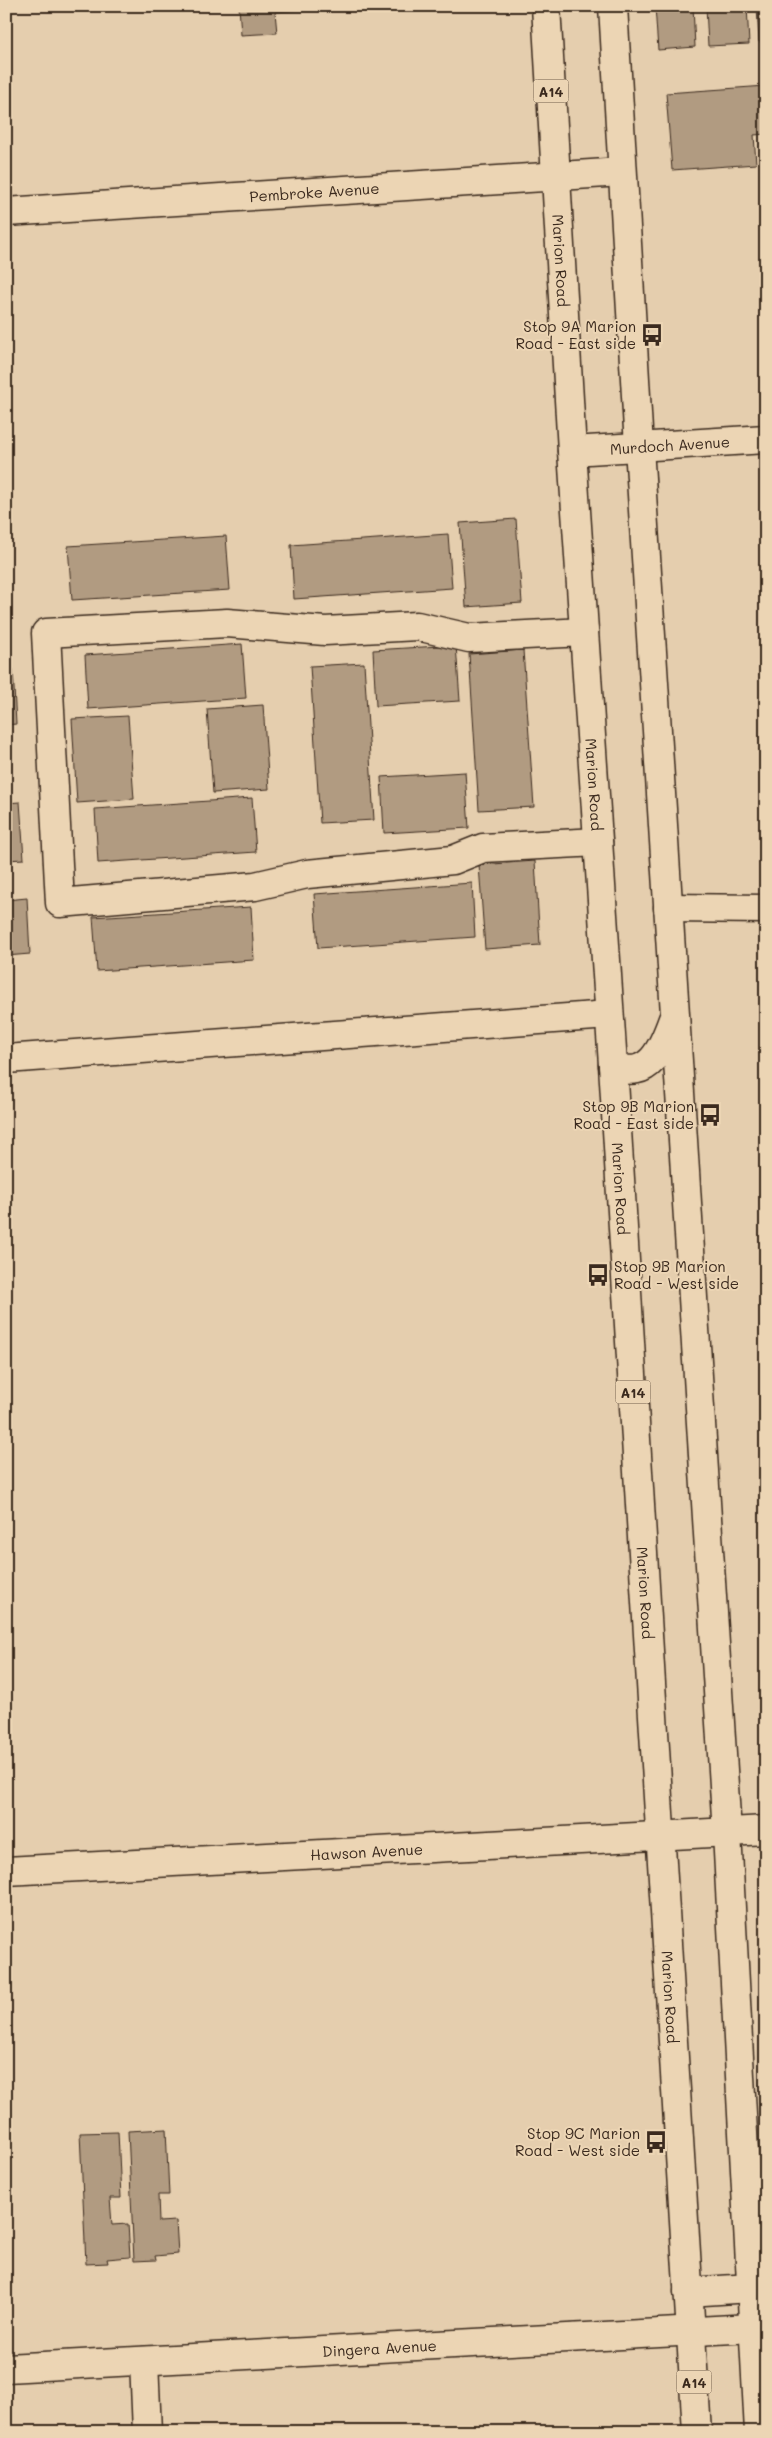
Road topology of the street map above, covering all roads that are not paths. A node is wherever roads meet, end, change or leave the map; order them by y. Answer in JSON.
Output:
{"nodes":[{"id":1,"x":546,"y":6,"type":"edge"},
{"id":2,"x":613,"y":6,"type":"edge"},
{"id":3,"x":622,"y":172,"type":"junction"},
{"id":4,"x":556,"y":176,"type":"junction"},
{"id":5,"x":6,"y":212,"type":"edge"},
{"id":6,"x":766,"y":439,"type":"edge"},
{"id":7,"x":638,"y":447,"type":"junction"},
{"id":8,"x":572,"y":452,"type":"junction"},
{"id":9,"x":584,"y":632,"type":"junction"},
{"id":10,"x":598,"y":842,"type":"junction"},
{"id":11,"x":668,"y":908,"type":"junction"},
{"id":12,"x":766,"y":909,"type":"edge"},
{"id":13,"x":609,"y":1015,"type":"junction"},
{"id":14,"x":674,"y":1015,"type":"junction"},
{"id":15,"x":6,"y":1059,"type":"edge"},
{"id":16,"x":613,"y":1065,"type":"junction"},
{"id":17,"x":766,"y":1830,"type":"edge"},
{"id":18,"x":727,"y":1833,"type":"junction"},
{"id":19,"x":661,"y":1837,"type":"junction"},
{"id":20,"x":6,"y":1871,"type":"edge"},
{"id":21,"x":758,"y":2288,"type":"edge"},
{"id":22,"x":688,"y":2292,"type":"junction"},
{"id":23,"x":752,"y":2328,"type":"junction"},
{"id":24,"x":690,"y":2332,"type":"junction"},
{"id":25,"x":144,"y":2361,"type":"junction"},
{"id":26,"x":6,"y":2368,"type":"edge"},
{"id":27,"x":146,"y":2432,"type":"edge"},
{"id":28,"x":697,"y":2432,"type":"edge"},
{"id":29,"x":759,"y":2432,"type":"edge"}],
"edges":[{"from":1,"to":4,"type":"main road","name":"Marion Road","number":"A14"},
{"from":2,"to":3,"type":"main road"},
{"from":3,"to":4,"type":"main road","name":"Pembroke Avenue"},
{"from":3,"to":7,"type":"main road"},
{"from":4,"to":5,"type":"main road","name":"Pembroke Avenue"},
{"from":4,"to":8,"type":"main road","name":"Marion Road","number":"A14"},
{"from":6,"to":7,"type":"main road","name":"Murdoch Avenue"},
{"from":7,"to":8,"type":"main road","name":"Murdoch Avenue"},
{"from":7,"to":11,"type":"main road"},
{"from":8,"to":9,"type":"main road","name":"Marion Road","number":"A14"},
{"from":9,"to":10,"type":"main road","name":"Marion Road","number":"A14"},
{"from":9,"to":10,"type":"main road"},
{"from":10,"to":13,"type":"main road","name":"Marion Road","number":"A14"},
{"from":11,"to":12,"type":"main road"},
{"from":11,"to":14,"type":"main road"},
{"from":13,"to":15,"type":"main road"},
{"from":13,"to":16,"type":"main road","name":"Marion Road","number":"A14"},
{"from":14,"to":16,"type":"main road"},
{"from":14,"to":18,"type":"main road"},
{"from":16,"to":19,"type":"main road","name":"Marion Road","number":"A14"},
{"from":17,"to":18,"type":"main road","name":"Hawson Avenue"},
{"from":18,"to":19,"type":"main road","name":"Hawson Avenue"},
{"from":18,"to":21,"type":"main road"},
{"from":19,"to":20,"type":"main road","name":"Hawson Avenue"},
{"from":19,"to":22,"type":"main road","name":"Marion Road","number":"A14"},
{"from":21,"to":22,"type":"main road"},
{"from":21,"to":23,"type":"main road"},
{"from":22,"to":24,"type":"main road","name":"Marion Road","number":"A14"},
{"from":23,"to":24,"type":"main road","name":"Dingera Avenue"},
{"from":23,"to":29,"type":"main road"},
{"from":24,"to":25,"type":"main road","name":"Dingera Avenue"},
{"from":24,"to":28,"type":"main road","name":"Marion Road","number":"A14"},
{"from":25,"to":26,"type":"main road","name":"Dingera Avenue"},
{"from":25,"to":27,"type":"main road"}]}
